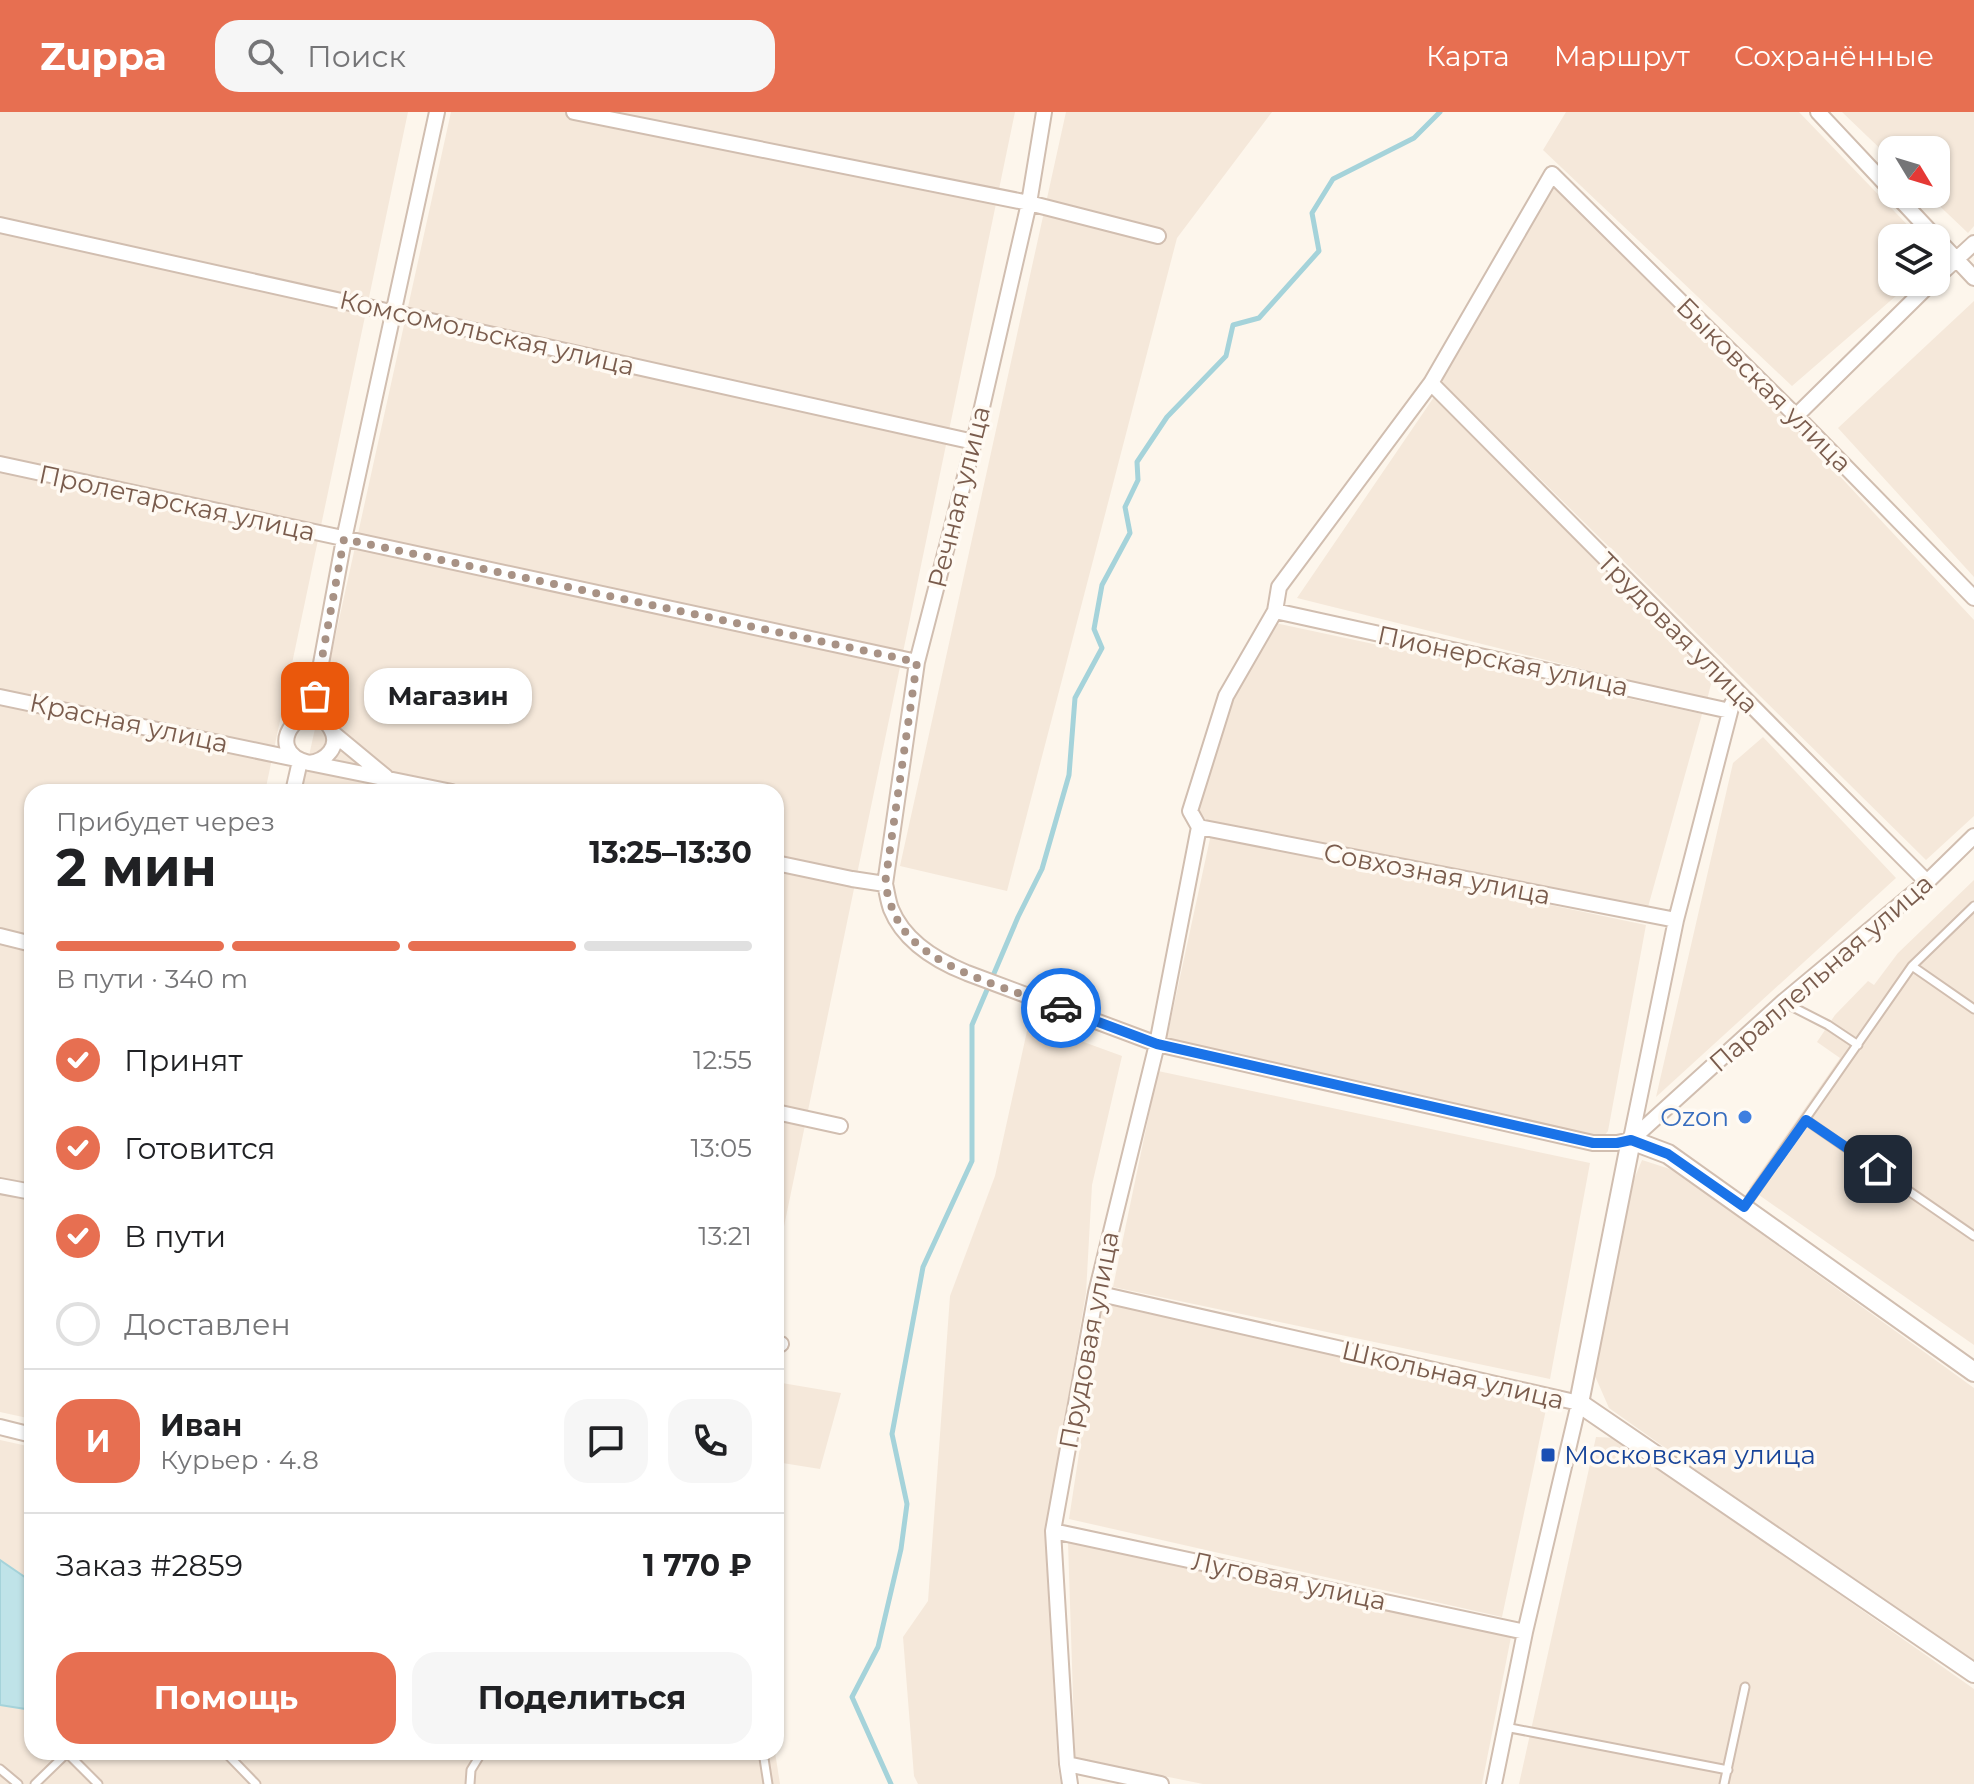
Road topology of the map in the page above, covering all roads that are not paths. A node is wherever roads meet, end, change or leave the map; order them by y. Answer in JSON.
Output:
{"nodes":[{"id":1,"x":437,"y":112,"type":"edge"},
{"id":2,"x":574,"y":112,"type":"edge"},
{"id":3,"x":1044,"y":112,"type":"edge"},
{"id":4,"x":1818,"y":112,"type":"edge"},
{"id":5,"x":1552,"y":174,"type":"joint"},
{"id":6,"x":1878,"y":175,"type":"edge"},
{"id":7,"x":1029,"y":203,"type":"junction"},
{"id":8,"x":1909,"y":208,"type":"edge"},
{"id":9,"x":0,"y":225,"type":"edge"},
{"id":10,"x":1158,"y":236,"type":"dead end"},
{"id":11,"x":1974,"y":243,"type":"edge"},
{"id":12,"x":1956,"y":259,"type":"junction"},
{"id":13,"x":1950,"y":265,"type":"edge"},
{"id":14,"x":1974,"y":278,"type":"edge"},
{"id":15,"x":1918,"y":296,"type":"edge"},
{"id":16,"x":395,"y":312,"type":"junction"},
{"id":17,"x":1431,"y":383,"type":"junction"},
{"id":18,"x":1796,"y":416,"type":"junction"},
{"id":19,"x":974,"y":442,"type":"junction"},
{"id":20,"x":0,"y":464,"type":"edge"},
{"id":21,"x":344,"y":539,"type":"junction"},
{"id":22,"x":1974,"y":598,"type":"edge"},
{"id":23,"x":1275,"y":611,"type":"junction"},
{"id":24,"x":917,"y":662,"type":"junction"},
{"id":25,"x":1736,"y":691,"type":"junction"},
{"id":26,"x":315,"y":696,"type":"junction"},
{"id":27,"x":0,"y":697,"type":"edge"},
{"id":28,"x":1730,"y":711,"type":"junction"},
{"id":29,"x":299,"y":718,"type":"junction"},
{"id":30,"x":324,"y":719,"type":"junction"},
{"id":31,"x":334,"y":734,"type":"junction"},
{"id":32,"x":286,"y":740,"type":"junction"},
{"id":33,"x":258,"y":750,"type":"junction"},
{"id":34,"x":302,"y":761,"type":"junction"},
{"id":35,"x":388,"y":778,"type":"junction"},
{"id":36,"x":295,"y":784,"type":"edge"},
{"id":37,"x":415,"y":784,"type":"edge"},
{"id":38,"x":1199,"y":827,"type":"junction"},
{"id":39,"x":1974,"y":836,"type":"edge"},
{"id":40,"x":784,"y":865,"type":"edge"},
{"id":41,"x":1927,"y":882,"type":"junction"},
{"id":42,"x":885,"y":884,"type":"junction"},
{"id":43,"x":1974,"y":906,"type":"edge"},
{"id":44,"x":1676,"y":920,"type":"junction"},
{"id":45,"x":0,"y":936,"type":"edge"},
{"id":46,"x":24,"y":942,"type":"edge"},
{"id":47,"x":1912,"y":966,"type":"junction"},
{"id":48,"x":1783,"y":1002,"type":"junction"},
{"id":49,"x":1974,"y":1009,"type":"edge"},
{"id":50,"x":1157,"y":1044,"type":"junction"},
{"id":51,"x":1858,"y":1045,"type":"junction"},
{"id":52,"x":784,"y":1114,"type":"edge"},
{"id":53,"x":1806,"y":1120,"type":"junction"},
{"id":54,"x":840,"y":1126,"type":"dead end"},
{"id":55,"x":1631,"y":1140,"type":"junction"},
{"id":56,"x":0,"y":1186,"type":"edge"},
{"id":57,"x":24,"y":1190,"type":"edge"},
{"id":58,"x":1744,"y":1207,"type":"junction"},
{"id":59,"x":1974,"y":1236,"type":"edge"},
{"id":60,"x":1096,"y":1293,"type":"junction"},
{"id":61,"x":1974,"y":1372,"type":"edge"},
{"id":62,"x":1579,"y":1403,"type":"junction"},
{"id":63,"x":0,"y":1427,"type":"edge"},
{"id":64,"x":24,"y":1433,"type":"edge"},
{"id":65,"x":1053,"y":1531,"type":"junction"},
{"id":66,"x":1525,"y":1632,"type":"junction"},
{"id":67,"x":1974,"y":1673,"type":"edge"},
{"id":68,"x":1745,"y":1687,"type":"dead end"},
{"id":69,"x":1505,"y":1727,"type":"junction"},
{"id":70,"x":60,"y":1760,"type":"edge"},
{"id":71,"x":76,"y":1760,"type":"edge"},
{"id":72,"x":233,"y":1760,"type":"edge"},
{"id":73,"x":475,"y":1760,"type":"edge"},
{"id":74,"x":764,"y":1760,"type":"edge"},
{"id":75,"x":1067,"y":1764,"type":"junction"},
{"id":76,"x":0,"y":1769,"type":"edge"},
{"id":77,"x":1728,"y":1770,"type":"junction"},
{"id":78,"x":18,"y":1784,"type":"edge"},
{"id":79,"x":35,"y":1784,"type":"edge"},
{"id":80,"x":98,"y":1784,"type":"edge"},
{"id":81,"x":256,"y":1784,"type":"edge"},
{"id":82,"x":470,"y":1784,"type":"edge"},
{"id":83,"x":768,"y":1784,"type":"edge"},
{"id":84,"x":1070,"y":1784,"type":"edge"},
{"id":85,"x":1161,"y":1784,"type":"edge"},
{"id":86,"x":1494,"y":1784,"type":"edge"},
{"id":87,"x":1724,"y":1784,"type":"edge"}],
"edges":[{"from":1,"to":16,"type":"street"},
{"from":2,"to":7,"type":"street"},
{"from":3,"to":7,"type":"street","name":"Речная улица"},
{"from":4,"to":6,"type":"street"},
{"from":5,"to":17,"type":"street","name":"Прудовая улица"},
{"from":5,"to":18,"type":"street","name":"Быковская улица"},
{"from":7,"to":10,"type":"street"},
{"from":7,"to":19,"type":"street","name":"Речная улица"},
{"from":8,"to":12,"type":"street"},
{"from":9,"to":16,"type":"street","name":"Комсомольская улица"},
{"from":11,"to":12,"type":"street"},
{"from":12,"to":13,"type":"street"},
{"from":12,"to":14,"type":"street"},
{"from":15,"to":18,"type":"street"},
{"from":16,"to":19,"type":"street","name":"Комсомольская улица"},
{"from":16,"to":21,"type":"street"},
{"from":17,"to":23,"type":"street","name":"Прудовая улица"},
{"from":17,"to":25,"type":"street","name":"Трудовая улица"},
{"from":18,"to":22,"type":"street","name":"Быковская улица"},
{"from":19,"to":24,"type":"street","name":"Речная улица"},
{"from":20,"to":21,"type":"street","name":"Пролетарская улица"},
{"from":21,"to":24,"type":"street","name":"Пролетарская улица"},
{"from":21,"to":26,"type":"street"},
{"from":23,"to":28,"type":"street","name":"Пионерская улица"},
{"from":23,"to":38,"type":"street","name":"Прудовая улица"},
{"from":24,"to":42,"type":"street","name":"Речная улица"},
{"from":25,"to":28,"type":"street"},
{"from":25,"to":41,"type":"street","name":"Трудовая улица"},
{"from":26,"to":29,"type":"street"},
{"from":26,"to":30,"type":"street"},
{"from":27,"to":33,"type":"street","name":"Красная улица"},
{"from":28,"to":44,"type":"street"},
{"from":29,"to":30,"type":"street"},
{"from":29,"to":32,"type":"street"},
{"from":30,"to":31,"type":"street"},
{"from":31,"to":34,"type":"street"},
{"from":31,"to":35,"type":"street","name":"Красная улица"},
{"from":32,"to":33,"type":"street","name":"Красная улица"},
{"from":32,"to":34,"type":"street"},
{"from":33,"to":34,"type":"street","name":"Красная улица"},
{"from":34,"to":35,"type":"street","name":"Красная улица"},
{"from":34,"to":36,"type":"street"},
{"from":35,"to":37,"type":"street","name":"Красная улица"},
{"from":38,"to":44,"type":"street","name":"Совхозная улица"},
{"from":38,"to":50,"type":"street","name":"Прудовая улица"},
{"from":39,"to":41,"type":"street","name":"Параллельная улица"},
{"from":40,"to":42,"type":"street"},
{"from":41,"to":48,"type":"street","name":"Параллельная улица"},
{"from":42,"to":50,"type":"street"},
{"from":43,"to":47,"type":"lane"},
{"from":44,"to":55,"type":"street"},
{"from":45,"to":46,"type":"street"},
{"from":47,"to":49,"type":"lane"},
{"from":47,"to":51,"type":"lane"},
{"from":48,"to":51,"type":"lane"},
{"from":48,"to":55,"type":"street","name":"Параллельная улица"},
{"from":50,"to":55,"type":"street"},
{"from":50,"to":60,"type":"street","name":"Прудовая улица"},
{"from":51,"to":53,"type":"lane"},
{"from":52,"to":54,"type":"street"},
{"from":53,"to":58,"type":"lane"},
{"from":53,"to":59,"type":"lane"},
{"from":55,"to":58,"type":"street"},
{"from":55,"to":62,"type":"street"},
{"from":56,"to":57,"type":"street"},
{"from":58,"to":61,"type":"street"},
{"from":60,"to":62,"type":"street","name":"Школьная улица"},
{"from":60,"to":65,"type":"street","name":"Прудовая улица"},
{"from":62,"to":66,"type":"street"},
{"from":62,"to":67,"type":"street","name":"Школьная улица"},
{"from":63,"to":64,"type":"street"},
{"from":65,"to":66,"type":"street","name":"Луговая улица"},
{"from":65,"to":75,"type":"street","name":"Прудовая улица"},
{"from":66,"to":69,"type":"street"},
{"from":68,"to":77,"type":"lane"},
{"from":69,"to":77,"type":"lane"},
{"from":69,"to":86,"type":"street"},
{"from":70,"to":79,"type":"lane"},
{"from":71,"to":80,"type":"lane"},
{"from":72,"to":81,"type":"lane"},
{"from":73,"to":82,"type":"lane"},
{"from":74,"to":83,"type":"lane"},
{"from":75,"to":84,"type":"street","name":"Прудовая улица"},
{"from":75,"to":85,"type":"street"},
{"from":76,"to":78,"type":"lane"},
{"from":77,"to":87,"type":"lane"}]}
